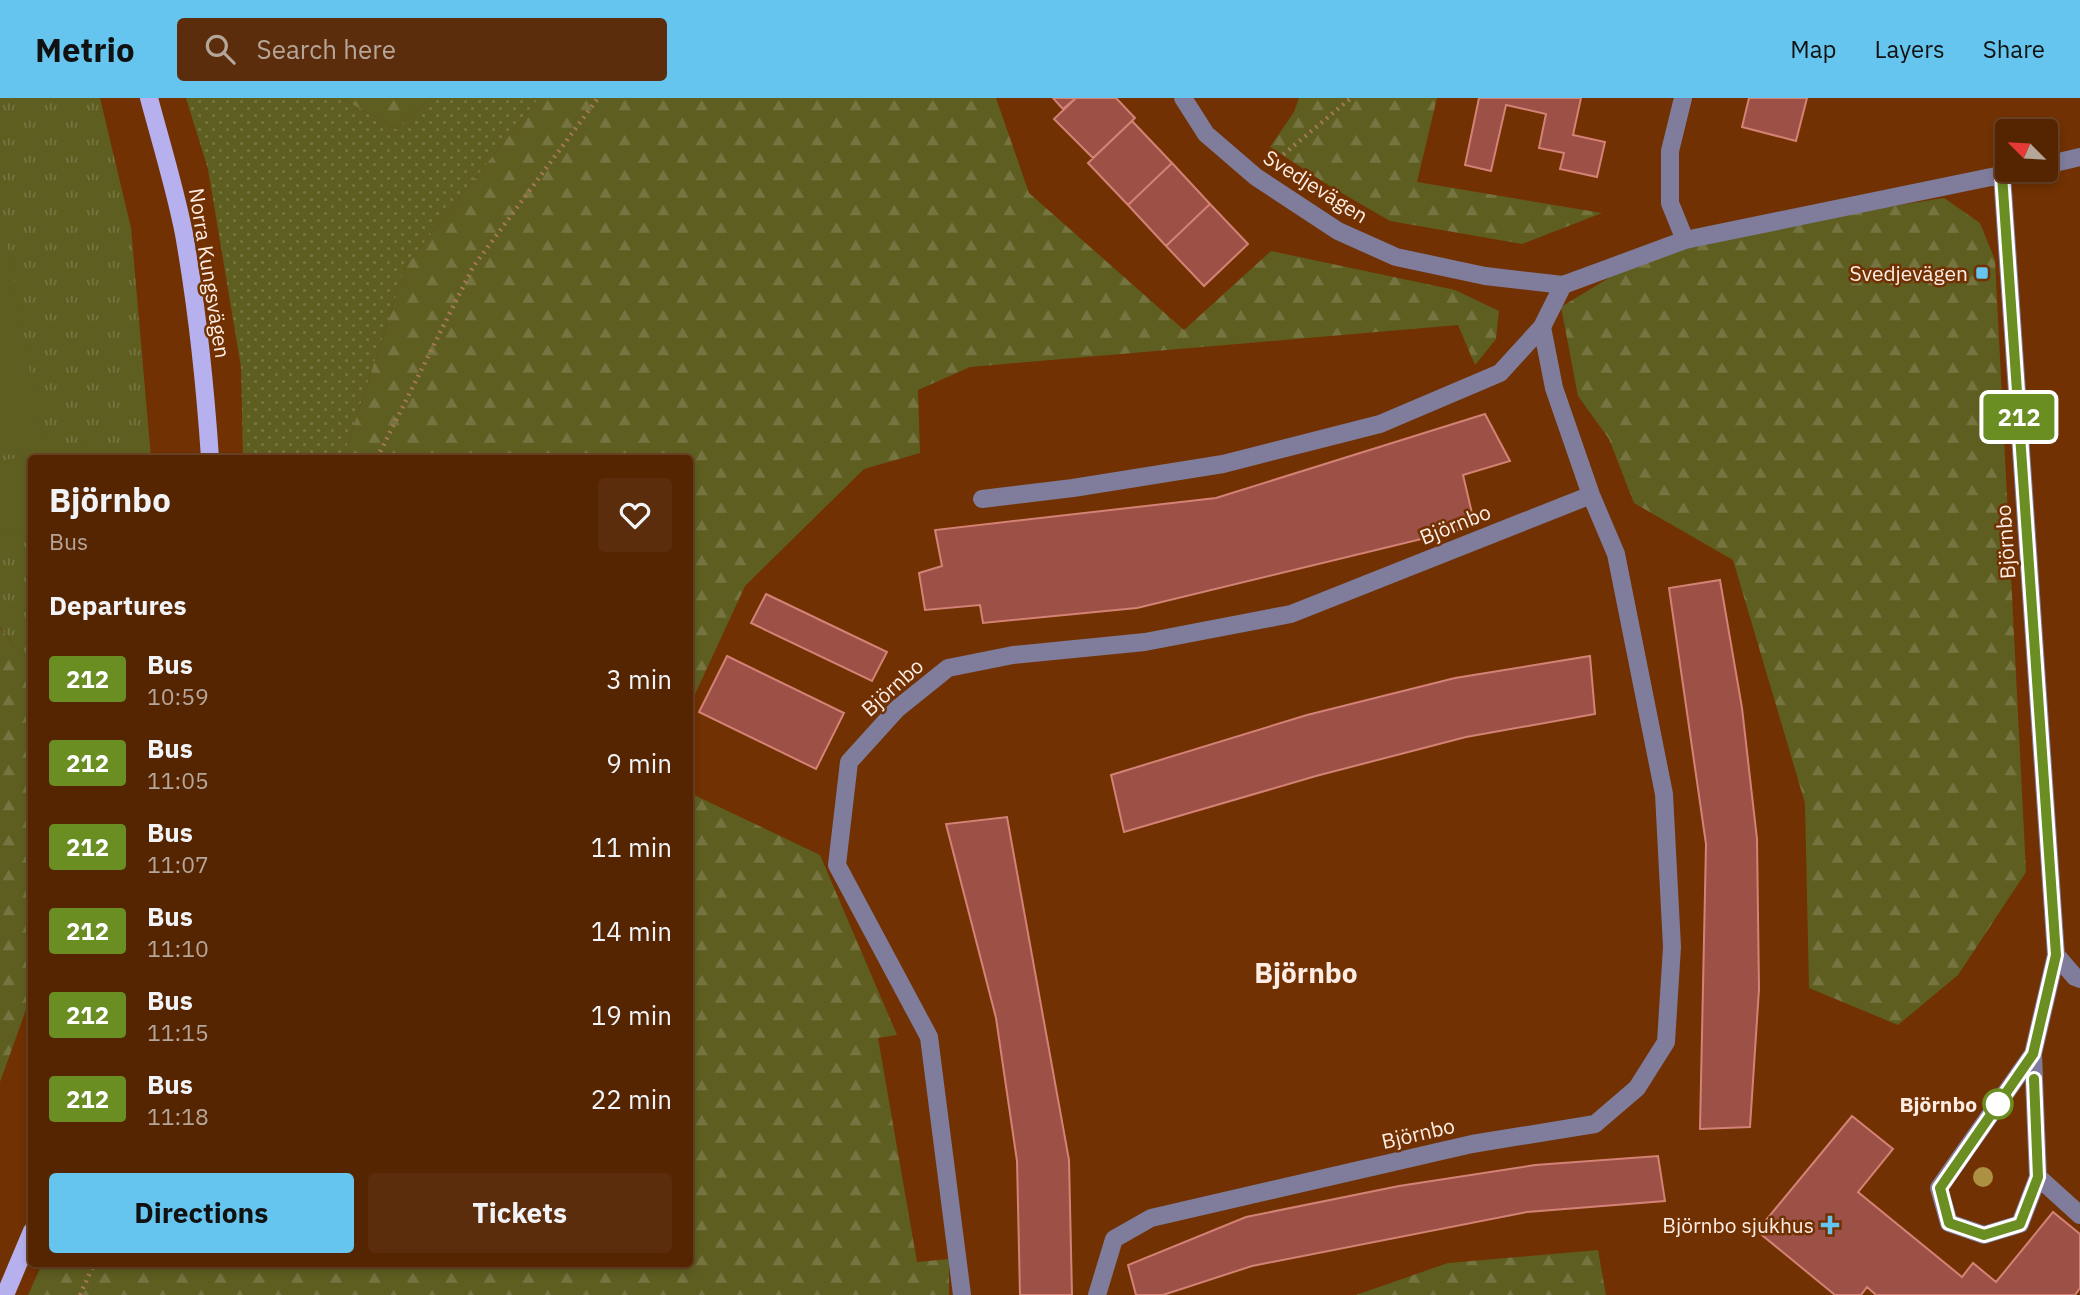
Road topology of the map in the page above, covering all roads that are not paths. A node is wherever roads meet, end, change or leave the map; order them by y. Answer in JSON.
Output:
{"nodes":[{"id":1,"x":149,"y":98,"type":"edge"},
{"id":2,"x":1183,"y":98,"type":"edge"},
{"id":3,"x":1683,"y":98,"type":"edge"},
{"id":4,"x":2080,"y":157,"type":"edge"},
{"id":5,"x":2058,"y":162,"type":"edge"},
{"id":6,"x":1995,"y":176,"type":"edge"},
{"id":7,"x":2002,"y":182,"type":"edge"},
{"id":8,"x":1685,"y":240,"type":"junction"},
{"id":9,"x":1563,"y":285,"type":"junction"},
{"id":10,"x":1542,"y":327,"type":"junction"},
{"id":11,"x":211,"y":455,"type":"edge"},
{"id":12,"x":1591,"y":495,"type":"junction"},
{"id":13,"x":982,"y":499,"type":"dead end"},
{"id":14,"x":2056,"y":955,"type":"junction"},
{"id":15,"x":2080,"y":979,"type":"edge"},
{"id":16,"x":2033,"y":1054,"type":"junction"},
{"id":17,"x":2038,"y":1177,"type":"junction"},
{"id":18,"x":2080,"y":1215,"type":"edge"},
{"id":19,"x":28,"y":1240,"type":"edge"},
{"id":20,"x":5,"y":1295,"type":"edge"},
{"id":21,"x":962,"y":1295,"type":"edge"},
{"id":22,"x":1097,"y":1295,"type":"edge"}],
"edges":[{"from":1,"to":11,"type":"main road","name":"Norra Kungsvägen"},
{"from":2,"to":9,"type":"street","name":"Svedjevägen"},
{"from":3,"to":8,"type":"street"},
{"from":4,"to":5,"type":"street"},
{"from":6,"to":8,"type":"street","name":"Svedjevägen"},
{"from":7,"to":14,"type":"street","name":"Björnbo"},
{"from":8,"to":9,"type":"street","name":"Svedjevägen"},
{"from":9,"to":10,"type":"street"},
{"from":10,"to":12,"type":"street","name":"Björnbo"},
{"from":10,"to":13,"type":"street"},
{"from":12,"to":21,"type":"street","name":"Björnbo"},
{"from":12,"to":22,"type":"street","name":"Björnbo"},
{"from":14,"to":15,"type":"street"},
{"from":14,"to":16,"type":"street"},
{"from":16,"to":17,"type":"street"},
{"from":16,"to":17,"type":"street"},
{"from":17,"to":18,"type":"street"},
{"from":19,"to":20,"type":"main road"}]}
